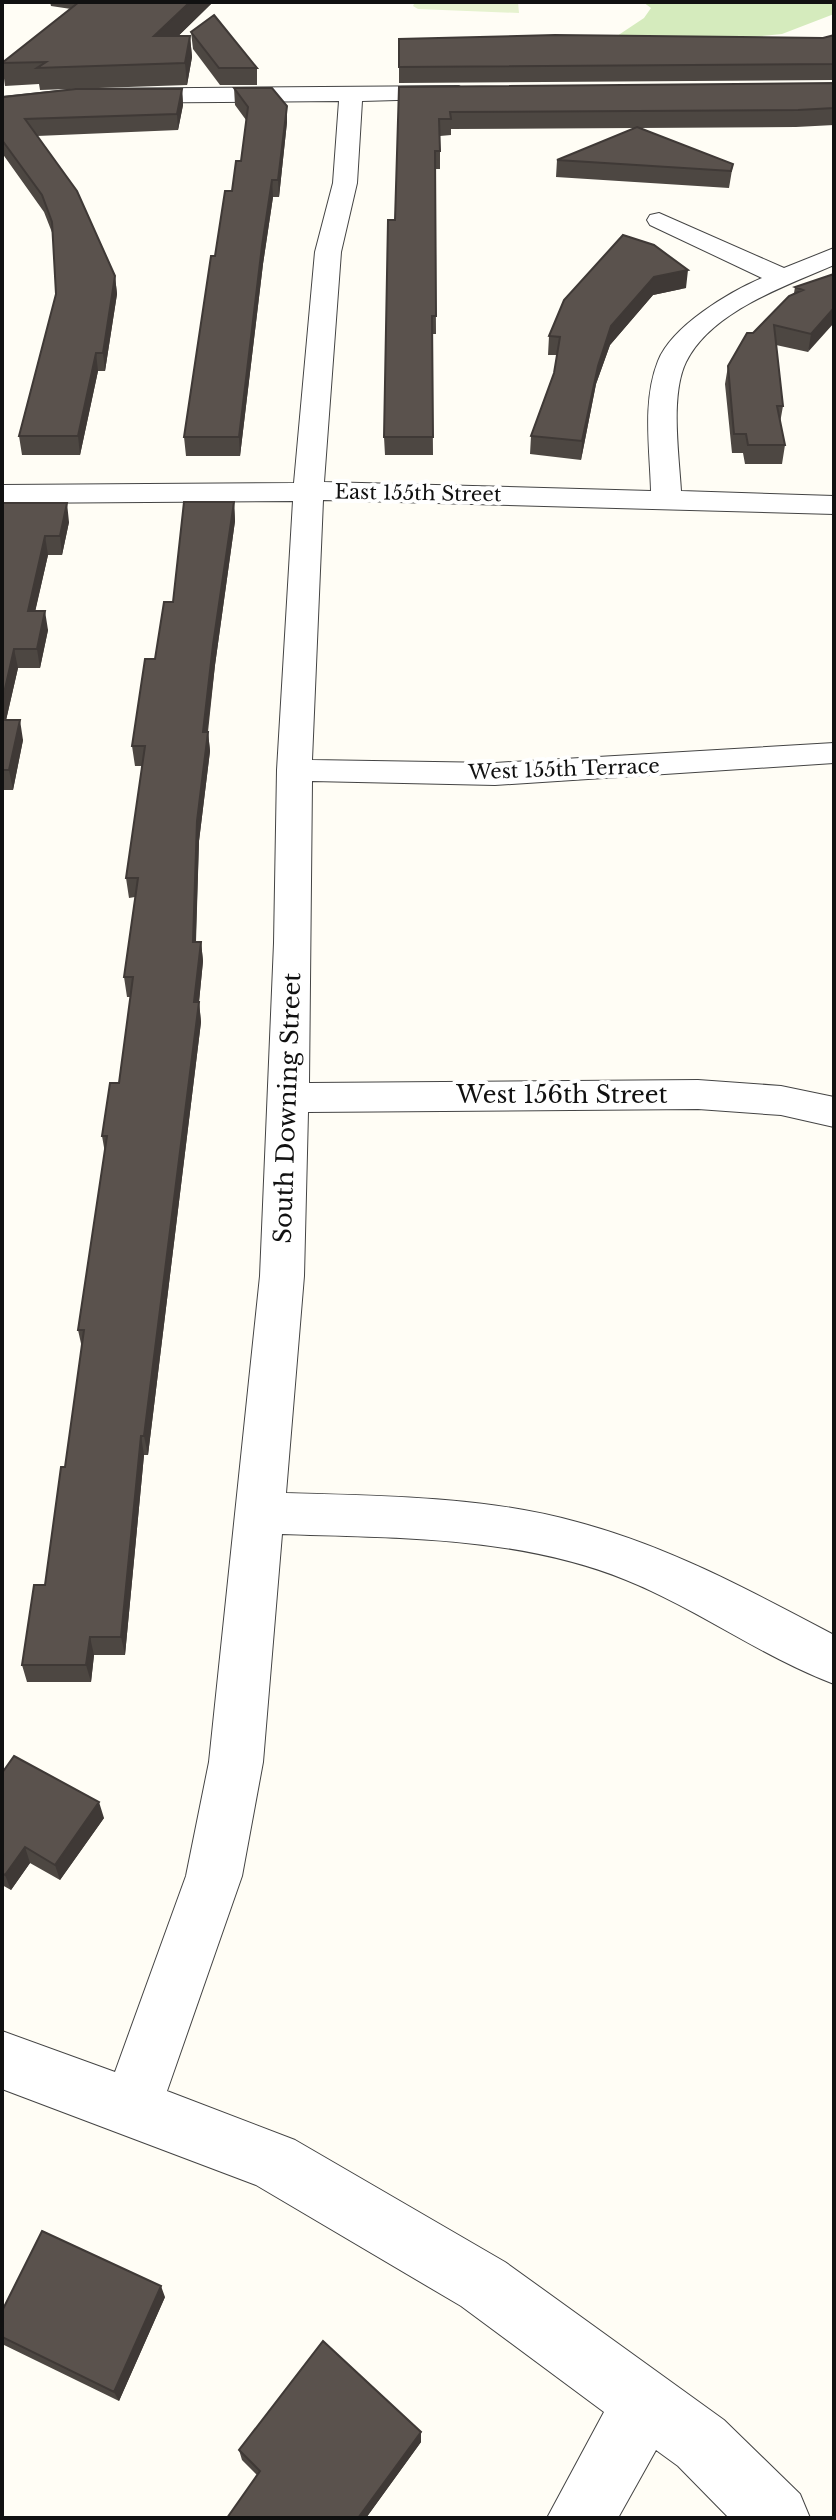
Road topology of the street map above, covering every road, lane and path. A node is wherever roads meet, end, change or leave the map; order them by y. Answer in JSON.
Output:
{"nodes":[{"id":1,"x":481,"y":93,"type":"edge"},
{"id":2,"x":351,"y":94,"type":"junction"},
{"id":3,"x":2,"y":104,"type":"edge"},
{"id":4,"x":659,"y":220,"type":"dead end"},
{"id":5,"x":834,"y":256,"type":"edge"},
{"id":6,"x":782,"y":277,"type":"junction"},
{"id":7,"x":308,"y":491,"type":"junction"},
{"id":8,"x":2,"y":494,"type":"edge"},
{"id":9,"x":666,"y":498,"type":"junction"},
{"id":10,"x":834,"y":505,"type":"edge"},
{"id":11,"x":834,"y":753,"type":"edge"},
{"id":12,"x":294,"y":770,"type":"junction"},
{"id":13,"x":288,"y":1098,"type":"junction"},
{"id":14,"x":834,"y":1112,"type":"edge"},
{"id":15,"x":260,"y":1513,"type":"junction"},
{"id":16,"x":834,"y":1661,"type":"edge"},
{"id":17,"x":2,"y":2060,"type":"edge"},
{"id":18,"x":132,"y":2107,"type":"junction"},
{"id":19,"x":646,"y":2403,"type":"junction"},
{"id":20,"x":581,"y":2518,"type":"edge"},
{"id":21,"x":776,"y":2518,"type":"edge"}],
"edges":[{"from":1,"to":2,"type":"street"},
{"from":2,"to":3,"type":"street"},
{"from":2,"to":7,"type":"street","name":"South Downing Street"},
{"from":4,"to":6,"type":"street"},
{"from":5,"to":6,"type":"street"},
{"from":6,"to":9,"type":"street"},
{"from":7,"to":8,"type":"street","name":"East 155th Street"},
{"from":7,"to":9,"type":"street","name":"East 155th Street"},
{"from":7,"to":12,"type":"street","name":"South Downing Street"},
{"from":9,"to":10,"type":"street","name":"East 155th Street"},
{"from":11,"to":12,"type":"street","name":"West 155th Terrace"},
{"from":12,"to":13,"type":"street","name":"South Downing Street"},
{"from":13,"to":14,"type":"street","name":"West 156th Street"},
{"from":13,"to":15,"type":"street","name":"South Downing Street"},
{"from":15,"to":16,"type":"street"},
{"from":15,"to":18,"type":"street","name":"South Downing Street"},
{"from":17,"to":18,"type":"street"},
{"from":18,"to":19,"type":"street"},
{"from":19,"to":20,"type":"street"},
{"from":19,"to":21,"type":"street"}]}
